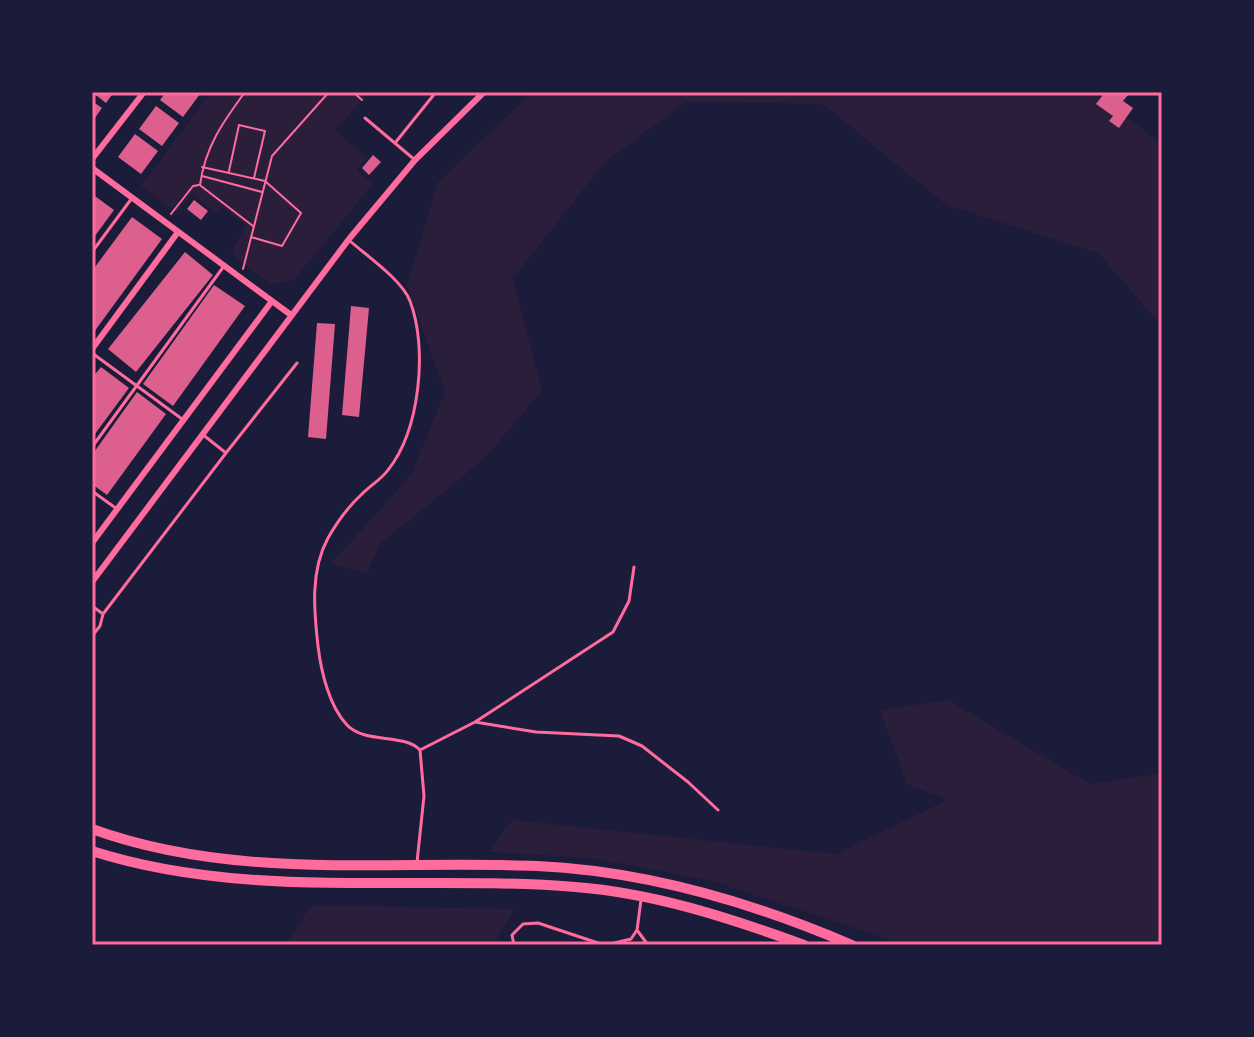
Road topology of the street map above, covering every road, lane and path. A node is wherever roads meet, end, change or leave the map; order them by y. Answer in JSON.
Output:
{"nodes":[{"id":1,"x":144,"y":92,"type":"edge"},
{"id":2,"x":245,"y":92,"type":"edge"},
{"id":3,"x":329,"y":92,"type":"edge"},
{"id":4,"x":353,"y":92,"type":"edge"},
{"id":5,"x":436,"y":92,"type":"edge"},
{"id":6,"x":484,"y":92,"type":"edge"},
{"id":7,"x":362,"y":100,"type":"dead end"},
{"id":8,"x":365,"y":118,"type":"dead end"},
{"id":9,"x":395,"y":143,"type":"junction"},
{"id":10,"x":92,"y":159,"type":"edge"},
{"id":11,"x":415,"y":160,"type":"junction"},
{"id":12,"x":202,"y":167,"type":"junction"},
{"id":13,"x":92,"y":168,"type":"edge"},
{"id":14,"x":228,"y":173,"type":"junction"},
{"id":15,"x":201,"y":176,"type":"junction"},
{"id":16,"x":254,"y":179,"type":"junction"},
{"id":17,"x":265,"y":181,"type":"junction"},
{"id":18,"x":200,"y":185,"type":"junction"},
{"id":19,"x":263,"y":192,"type":"junction"},
{"id":20,"x":132,"y":198,"type":"junction"},
{"id":21,"x":165,"y":222,"type":"junction"},
{"id":22,"x":254,"y":226,"type":"junction"},
{"id":23,"x":178,"y":232,"type":"junction"},
{"id":24,"x":251,"y":237,"type":"junction"},
{"id":25,"x":349,"y":239,"type":"junction"},
{"id":26,"x":92,"y":252,"type":"edge"},
{"id":27,"x":224,"y":266,"type":"junction"},
{"id":28,"x":241,"y":278,"type":"junction"},
{"id":29,"x":272,"y":301,"type":"junction"},
{"id":30,"x":291,"y":315,"type":"junction"},
{"id":31,"x":92,"y":351,"type":"edge"},
{"id":32,"x":297,"y":363,"type":"dead end"},
{"id":33,"x":137,"y":386,"type":"junction"},
{"id":34,"x":183,"y":420,"type":"junction"},
{"id":35,"x":202,"y":434,"type":"junction"},
{"id":36,"x":92,"y":447,"type":"edge"},
{"id":37,"x":226,"y":453,"type":"junction"},
{"id":38,"x":92,"y":491,"type":"edge"},
{"id":39,"x":117,"y":509,"type":"junction"},
{"id":40,"x":92,"y":543,"type":"edge"},
{"id":41,"x":634,"y":567,"type":"dead end"},
{"id":42,"x":92,"y":582,"type":"edge"},
{"id":43,"x":92,"y":606,"type":"edge"},
{"id":44,"x":103,"y":614,"type":"junction"},
{"id":45,"x":92,"y":636,"type":"edge"},
{"id":46,"x":475,"y":722,"type":"junction"},
{"id":47,"x":420,"y":750,"type":"junction"},
{"id":48,"x":718,"y":810,"type":"dead end"},
{"id":49,"x":92,"y":829,"type":"edge"},
{"id":50,"x":92,"y":851,"type":"edge"},
{"id":51,"x":417,"y":866,"type":"junction"},
{"id":52,"x":641,"y":896,"type":"junction"},
{"id":53,"x":637,"y":930,"type":"junction"},
{"id":54,"x":514,"y":945,"type":"edge"},
{"id":55,"x":605,"y":945,"type":"edge"},
{"id":56,"x":648,"y":945,"type":"edge"},
{"id":57,"x":804,"y":945,"type":"edge"},
{"id":58,"x":852,"y":945,"type":"edge"}],
"edges":[{"from":1,"to":10,"type":"street"},
{"from":2,"to":12,"type":"path"},
{"from":3,"to":17,"type":"path"},
{"from":4,"to":7,"type":"path"},
{"from":5,"to":9,"type":"lane"},
{"from":6,"to":11,"type":"street"},
{"from":8,"to":9,"type":"lane"},
{"from":9,"to":11,"type":"lane"},
{"from":11,"to":25,"type":"street"},
{"from":12,"to":14,"type":"path"},
{"from":12,"to":15,"type":"path"},
{"from":13,"to":20,"type":"street"},
{"from":14,"to":16,"type":"path"},
{"from":14,"to":16,"type":"path"},
{"from":15,"to":18,"type":"path"},
{"from":15,"to":19,"type":"path"},
{"from":16,"to":17,"type":"path"},
{"from":17,"to":19,"type":"path"},
{"from":17,"to":24,"type":"path"},
{"from":18,"to":21,"type":"path"},
{"from":18,"to":22,"type":"path"},
{"from":19,"to":22,"type":"path"},
{"from":20,"to":21,"type":"street"},
{"from":20,"to":26,"type":"lane"},
{"from":21,"to":23,"type":"street"},
{"from":22,"to":24,"type":"path"},
{"from":23,"to":27,"type":"street"},
{"from":23,"to":31,"type":"street"},
{"from":24,"to":28,"type":"path"},
{"from":25,"to":30,"type":"street"},
{"from":25,"to":47,"type":"lane"},
{"from":27,"to":28,"type":"street"},
{"from":27,"to":33,"type":"lane"},
{"from":28,"to":29,"type":"street"},
{"from":29,"to":30,"type":"street"},
{"from":29,"to":34,"type":"street"},
{"from":30,"to":35,"type":"street"},
{"from":31,"to":33,"type":"lane"},
{"from":32,"to":37,"type":"lane"},
{"from":33,"to":34,"type":"lane"},
{"from":33,"to":36,"type":"lane"},
{"from":34,"to":39,"type":"street"},
{"from":35,"to":37,"type":"lane"},
{"from":35,"to":42,"type":"street"},
{"from":37,"to":44,"type":"lane"},
{"from":38,"to":39,"type":"lane"},
{"from":39,"to":40,"type":"street"},
{"from":41,"to":46,"type":"lane"},
{"from":43,"to":44,"type":"lane"},
{"from":44,"to":45,"type":"lane"},
{"from":46,"to":47,"type":"lane"},
{"from":46,"to":48,"type":"lane"},
{"from":47,"to":51,"type":"lane"},
{"from":49,"to":51,"type":"main road"},
{"from":50,"to":52,"type":"main road"},
{"from":51,"to":58,"type":"main road"},
{"from":52,"to":53,"type":"lane"},
{"from":52,"to":57,"type":"main road"},
{"from":53,"to":55,"type":"lane"},
{"from":53,"to":56,"type":"lane"},
{"from":54,"to":55,"type":"lane"}]}
